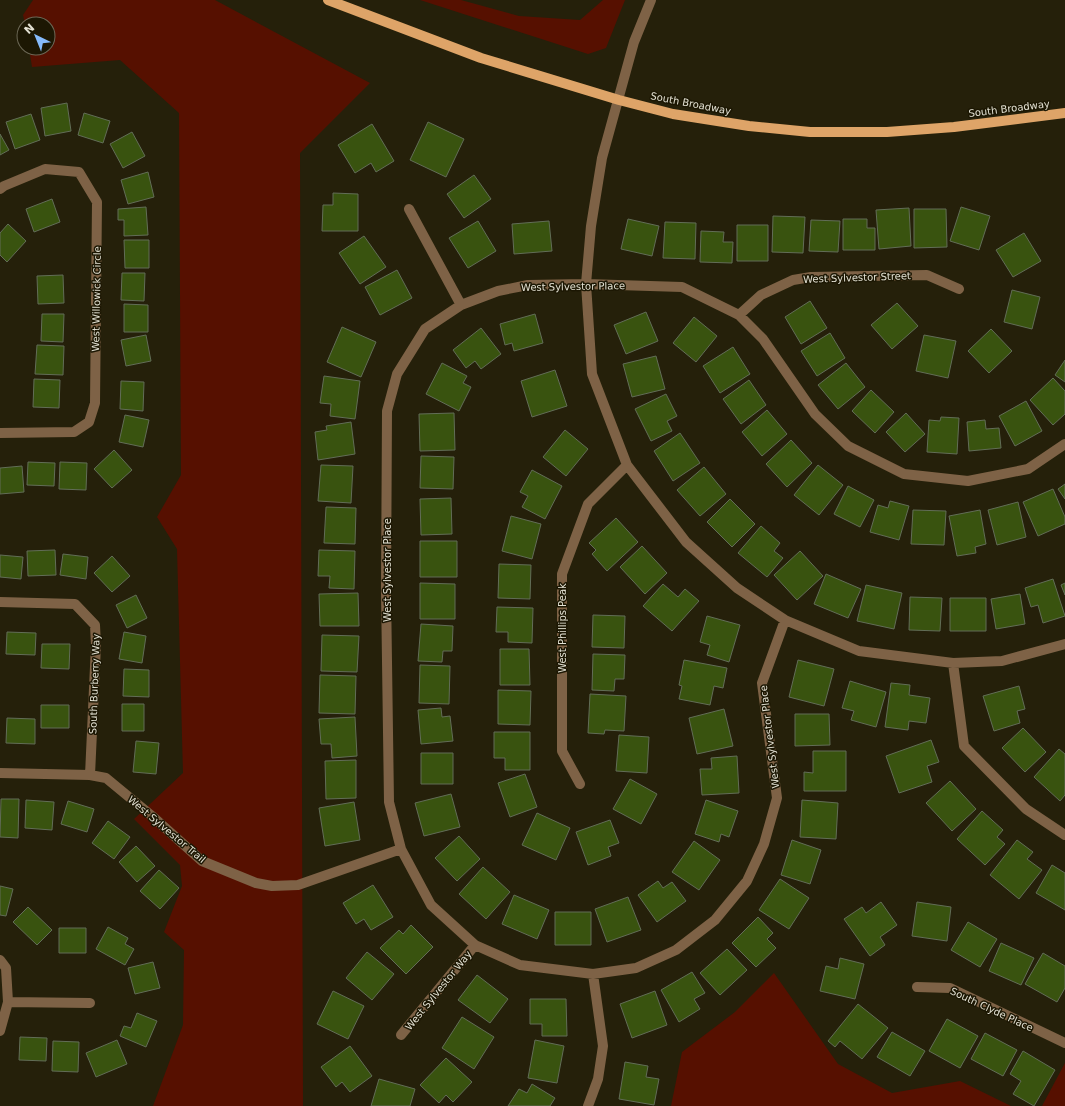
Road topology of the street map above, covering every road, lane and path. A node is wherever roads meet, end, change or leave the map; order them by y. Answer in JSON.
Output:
{"nodes":[{"id":1,"x":328,"y":0,"type":"edge"},
{"id":2,"x":651,"y":0,"type":"edge"},
{"id":3,"x":619,"y":100,"type":"junction"},
{"id":4,"x":1065,"y":113,"type":"edge"},
{"id":5,"x":0,"y":189,"type":"edge"},
{"id":6,"x":409,"y":209,"type":"dead end"},
{"id":7,"x":586,"y":284,"type":"junction"},
{"id":8,"x":959,"y":289,"type":"dead end"},
{"id":9,"x":461,"y":305,"type":"junction"},
{"id":10,"x":739,"y":315,"type":"junction"},
{"id":11,"x":0,"y":433,"type":"edge"},
{"id":12,"x":1065,"y":444,"type":"edge"},
{"id":13,"x":627,"y":465,"type":"junction"},
{"id":14,"x":0,"y":602,"type":"edge"},
{"id":15,"x":785,"y":620,"type":"junction"},
{"id":16,"x":1065,"y":644,"type":"edge"},
{"id":17,"x":953,"y":663,"type":"junction"},
{"id":18,"x":0,"y":773,"type":"edge"},
{"id":19,"x":90,"y":775,"type":"junction"},
{"id":20,"x":580,"y":784,"type":"dead end"},
{"id":21,"x":1065,"y":835,"type":"edge"},
{"id":22,"x":401,"y":850,"type":"junction"},
{"id":23,"x":475,"y":945,"type":"junction"},
{"id":24,"x":0,"y":960,"type":"edge"},
{"id":25,"x":593,"y":974,"type":"junction"},
{"id":26,"x":917,"y":987,"type":"dead end"},
{"id":27,"x":8,"y":1002,"type":"junction"},
{"id":28,"x":90,"y":1003,"type":"dead end"},
{"id":29,"x":0,"y":1031,"type":"edge"},
{"id":30,"x":401,"y":1035,"type":"dead end"},
{"id":31,"x":1065,"y":1044,"type":"edge"},
{"id":32,"x":588,"y":1106,"type":"edge"}],
"edges":[{"from":1,"to":3,"type":"main road","name":"South Broadway"},
{"from":2,"to":3,"type":"street"},
{"from":3,"to":4,"type":"main road","name":"South Broadway"},
{"from":3,"to":7,"type":"street"},
{"from":5,"to":11,"type":"street","name":"West Willowick Circle"},
{"from":6,"to":9,"type":"street"},
{"from":7,"to":9,"type":"street","name":"West Sylvestor Place"},
{"from":7,"to":10,"type":"street","name":"West Sylvestor Place"},
{"from":7,"to":13,"type":"street"},
{"from":8,"to":10,"type":"street","name":"West Sylvestor Street"},
{"from":9,"to":22,"type":"street","name":"West Sylvestor Place"},
{"from":10,"to":12,"type":"street","name":"West Sylvestor Place"},
{"from":13,"to":15,"type":"street"},
{"from":13,"to":20,"type":"street","name":"West Phillips Peak"},
{"from":14,"to":19,"type":"street","name":"South Burberry Way"},
{"from":15,"to":17,"type":"street"},
{"from":15,"to":25,"type":"street","name":"West Sylvestor Place"},
{"from":16,"to":17,"type":"street"},
{"from":17,"to":21,"type":"street"},
{"from":18,"to":19,"type":"street","name":"West Sylvestor Trail"},
{"from":19,"to":22,"type":"street","name":"West Sylvestor Trail"},
{"from":22,"to":23,"type":"street","name":"West Sylvestor Place"},
{"from":23,"to":25,"type":"street","name":"West Sylvestor Place"},
{"from":23,"to":30,"type":"street","name":"West Sylvestor Way"},
{"from":24,"to":27,"type":"street"},
{"from":25,"to":32,"type":"street"},
{"from":26,"to":31,"type":"street","name":"South Clyde Place"},
{"from":27,"to":28,"type":"street"},
{"from":27,"to":29,"type":"street"}]}
